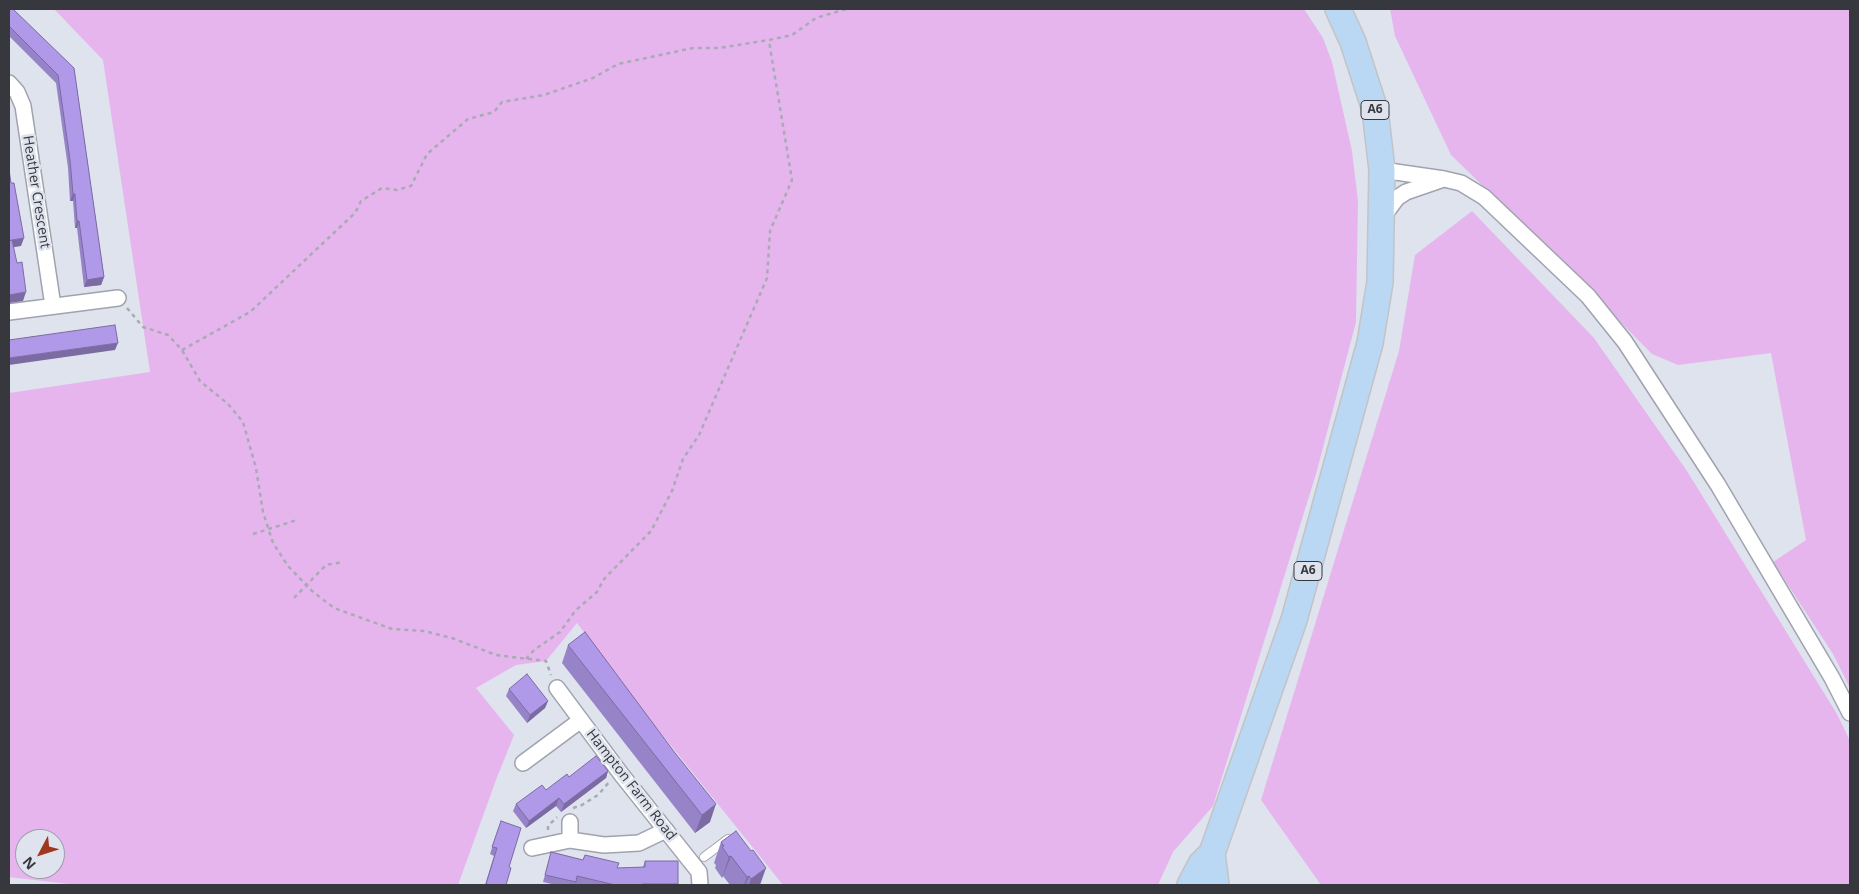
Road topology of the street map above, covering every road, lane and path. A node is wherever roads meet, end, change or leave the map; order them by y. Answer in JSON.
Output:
{"nodes":[{"id":1,"x":846,"y":9,"type":"edge"},
{"id":2,"x":1338,"y":9,"type":"edge"},
{"id":3,"x":769,"y":40,"type":"junction"},
{"id":4,"x":9,"y":83,"type":"edge"},
{"id":5,"x":1382,"y":170,"type":"junction"},
{"id":6,"x":1444,"y":179,"type":"junction"},
{"id":7,"x":1382,"y":219,"type":"junction"},
{"id":8,"x":118,"y":298,"type":"joint"},
{"id":9,"x":53,"y":306,"type":"junction"},
{"id":10,"x":9,"y":312,"type":"edge"},
{"id":11,"x":182,"y":350,"type":"junction"},
{"id":12,"x":297,"y":520,"type":"dead end"},
{"id":13,"x":269,"y":529,"type":"junction"},
{"id":14,"x":253,"y":534,"type":"dead end"},
{"id":15,"x":342,"y":562,"type":"dead end"},
{"id":16,"x":306,"y":584,"type":"junction"},
{"id":17,"x":294,"y":598,"type":"dead end"},
{"id":18,"x":526,"y":660,"type":"junction"},
{"id":19,"x":557,"y":688,"type":"joint"},
{"id":20,"x":1850,"y":713,"type":"edge"},
{"id":21,"x":581,"y":720,"type":"junction"},
{"id":22,"x":522,"y":764,"type":"dead end"},
{"id":23,"x":621,"y":774,"type":"junction"},
{"id":24,"x":566,"y":815,"type":"junction"},
{"id":25,"x":666,"y":830,"type":"junction"},
{"id":26,"x":730,"y":837,"type":"edge"},
{"id":27,"x":570,"y":840,"type":"junction"},
{"id":28,"x":552,"y":843,"type":"junction"},
{"id":29,"x":532,"y":848,"type":"dead end"},
{"id":30,"x":1212,"y":853,"type":"junction"},
{"id":31,"x":698,"y":861,"type":"junction"},
{"id":32,"x":700,"y":885,"type":"edge"},
{"id":33,"x":1190,"y":885,"type":"edge"},
{"id":34,"x":1216,"y":885,"type":"edge"}],
"edges":[{"from":1,"to":3,"type":"path"},
{"from":2,"to":5,"type":"highway","number":"A6"},
{"from":3,"to":11,"type":"path"},
{"from":3,"to":18,"type":"path"},
{"from":4,"to":9,"type":"street","name":"Heather Crescent"},
{"from":5,"to":6,"type":"street"},
{"from":5,"to":7,"type":"highway","number":"A6"},
{"from":6,"to":7,"type":"street"},
{"from":6,"to":20,"type":"street"},
{"from":7,"to":30,"type":"highway","number":"A6"},
{"from":8,"to":9,"type":"street"},
{"from":8,"to":11,"type":"path"},
{"from":9,"to":10,"type":"street"},
{"from":11,"to":13,"type":"path"},
{"from":12,"to":13,"type":"path"},
{"from":13,"to":14,"type":"path"},
{"from":13,"to":16,"type":"path"},
{"from":15,"to":16,"type":"path"},
{"from":16,"to":17,"type":"path"},
{"from":16,"to":18,"type":"path"},
{"from":18,"to":19,"type":"path"},
{"from":19,"to":21,"type":"street","name":"Hampton Farm Road"},
{"from":21,"to":22,"type":"street"},
{"from":21,"to":23,"type":"street","name":"Hampton Farm Road"},
{"from":23,"to":24,"type":"path"},
{"from":23,"to":25,"type":"street","name":"Hampton Farm Road"},
{"from":24,"to":27,"type":"street"},
{"from":24,"to":28,"type":"path"},
{"from":25,"to":27,"type":"street"},
{"from":25,"to":31,"type":"street","name":"Hampton Farm Road"},
{"from":26,"to":31,"type":"lane"},
{"from":27,"to":28,"type":"street"},
{"from":28,"to":29,"type":"street"},
{"from":30,"to":33,"type":"highway","number":"A6"},
{"from":30,"to":34,"type":"highway","number":"A6"},
{"from":31,"to":32,"type":"street","name":"Hampton Farm Road"}]}
